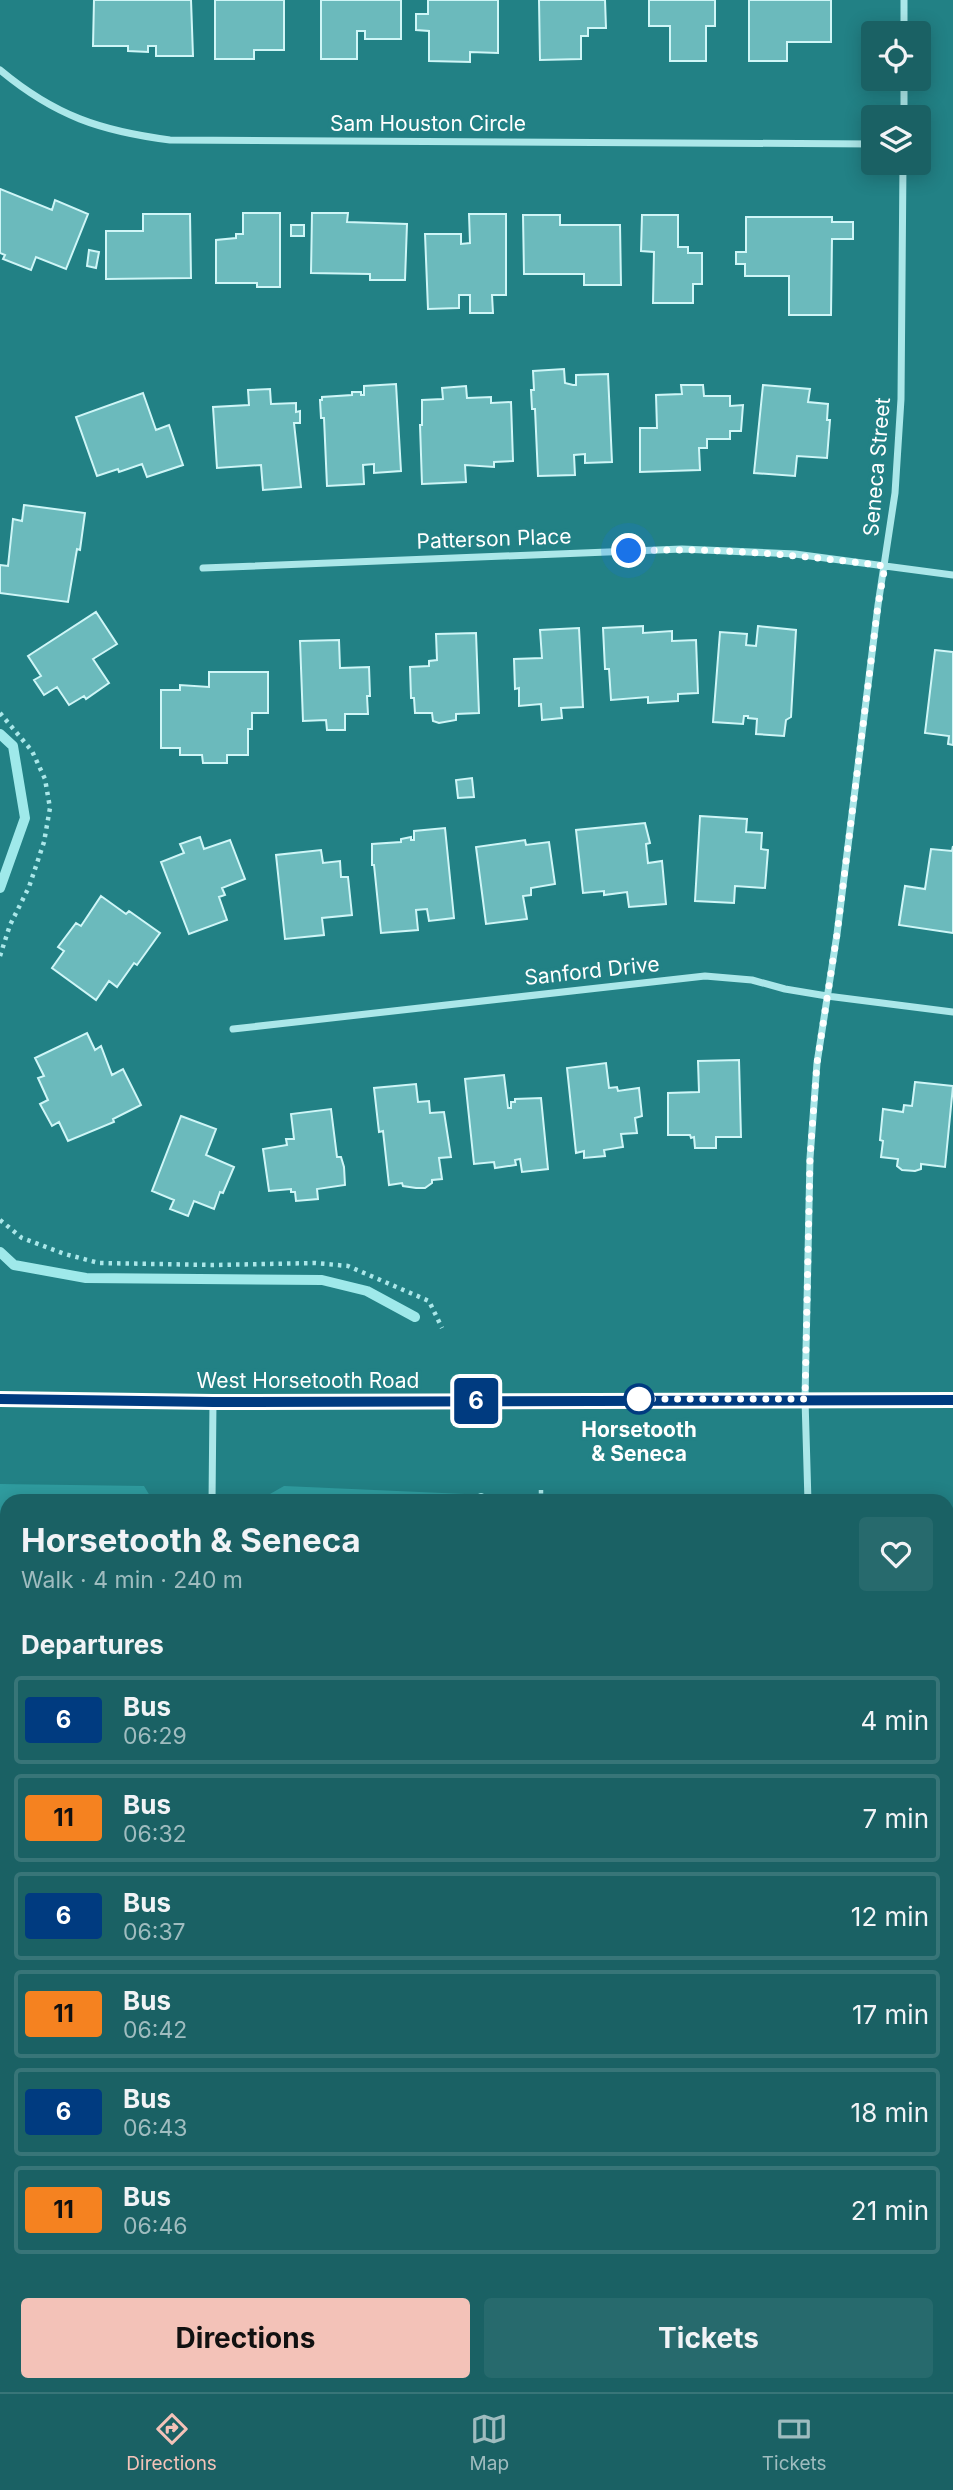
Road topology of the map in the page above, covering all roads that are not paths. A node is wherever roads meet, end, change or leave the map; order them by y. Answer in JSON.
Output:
{"nodes":[{"id":1,"x":904,"y":0,"type":"edge"},
{"id":2,"x":904,"y":21,"type":"edge"},
{"id":3,"x":0,"y":70,"type":"edge"},
{"id":4,"x":861,"y":144,"type":"edge"},
{"id":5,"x":904,"y":175,"type":"edge"},
{"id":6,"x":885,"y":566,"type":"junction"},
{"id":7,"x":203,"y":568,"type":"dead end"},
{"id":8,"x":953,"y":575,"type":"edge"},
{"id":9,"x":827,"y":996,"type":"junction"},
{"id":10,"x":953,"y":1012,"type":"edge"},
{"id":11,"x":233,"y":1029,"type":"dead end"},
{"id":12,"x":0,"y":1399,"type":"edge"},
{"id":13,"x":805,"y":1399,"type":"junction"},
{"id":14,"x":953,"y":1400,"type":"edge"},
{"id":15,"x":213,"y":1402,"type":"junction"},
{"id":16,"x":212,"y":1494,"type":"edge"},
{"id":17,"x":808,"y":1494,"type":"edge"}],
"edges":[{"from":1,"to":2,"type":"street"},
{"from":3,"to":4,"type":"street","name":"Sam Houston Circle"},
{"from":5,"to":6,"type":"street","name":"Seneca Street"},
{"from":6,"to":7,"type":"street","name":"Patterson Place"},
{"from":6,"to":8,"type":"street","name":"Patterson Place"},
{"from":6,"to":9,"type":"street","name":"Seneca Street"},
{"from":9,"to":10,"type":"street","name":"Sanford Drive"},
{"from":9,"to":11,"type":"street","name":"Sanford Drive"},
{"from":9,"to":13,"type":"street","name":"Seneca Street"},
{"from":12,"to":15,"type":"main road","name":"West Horsetooth Road"},
{"from":13,"to":14,"type":"main road","name":"West Horsetooth Road"},
{"from":13,"to":15,"type":"main road","name":"West Horsetooth Road"},
{"from":13,"to":17,"type":"street","name":"Seneca Street"},
{"from":15,"to":16,"type":"street"}]}
